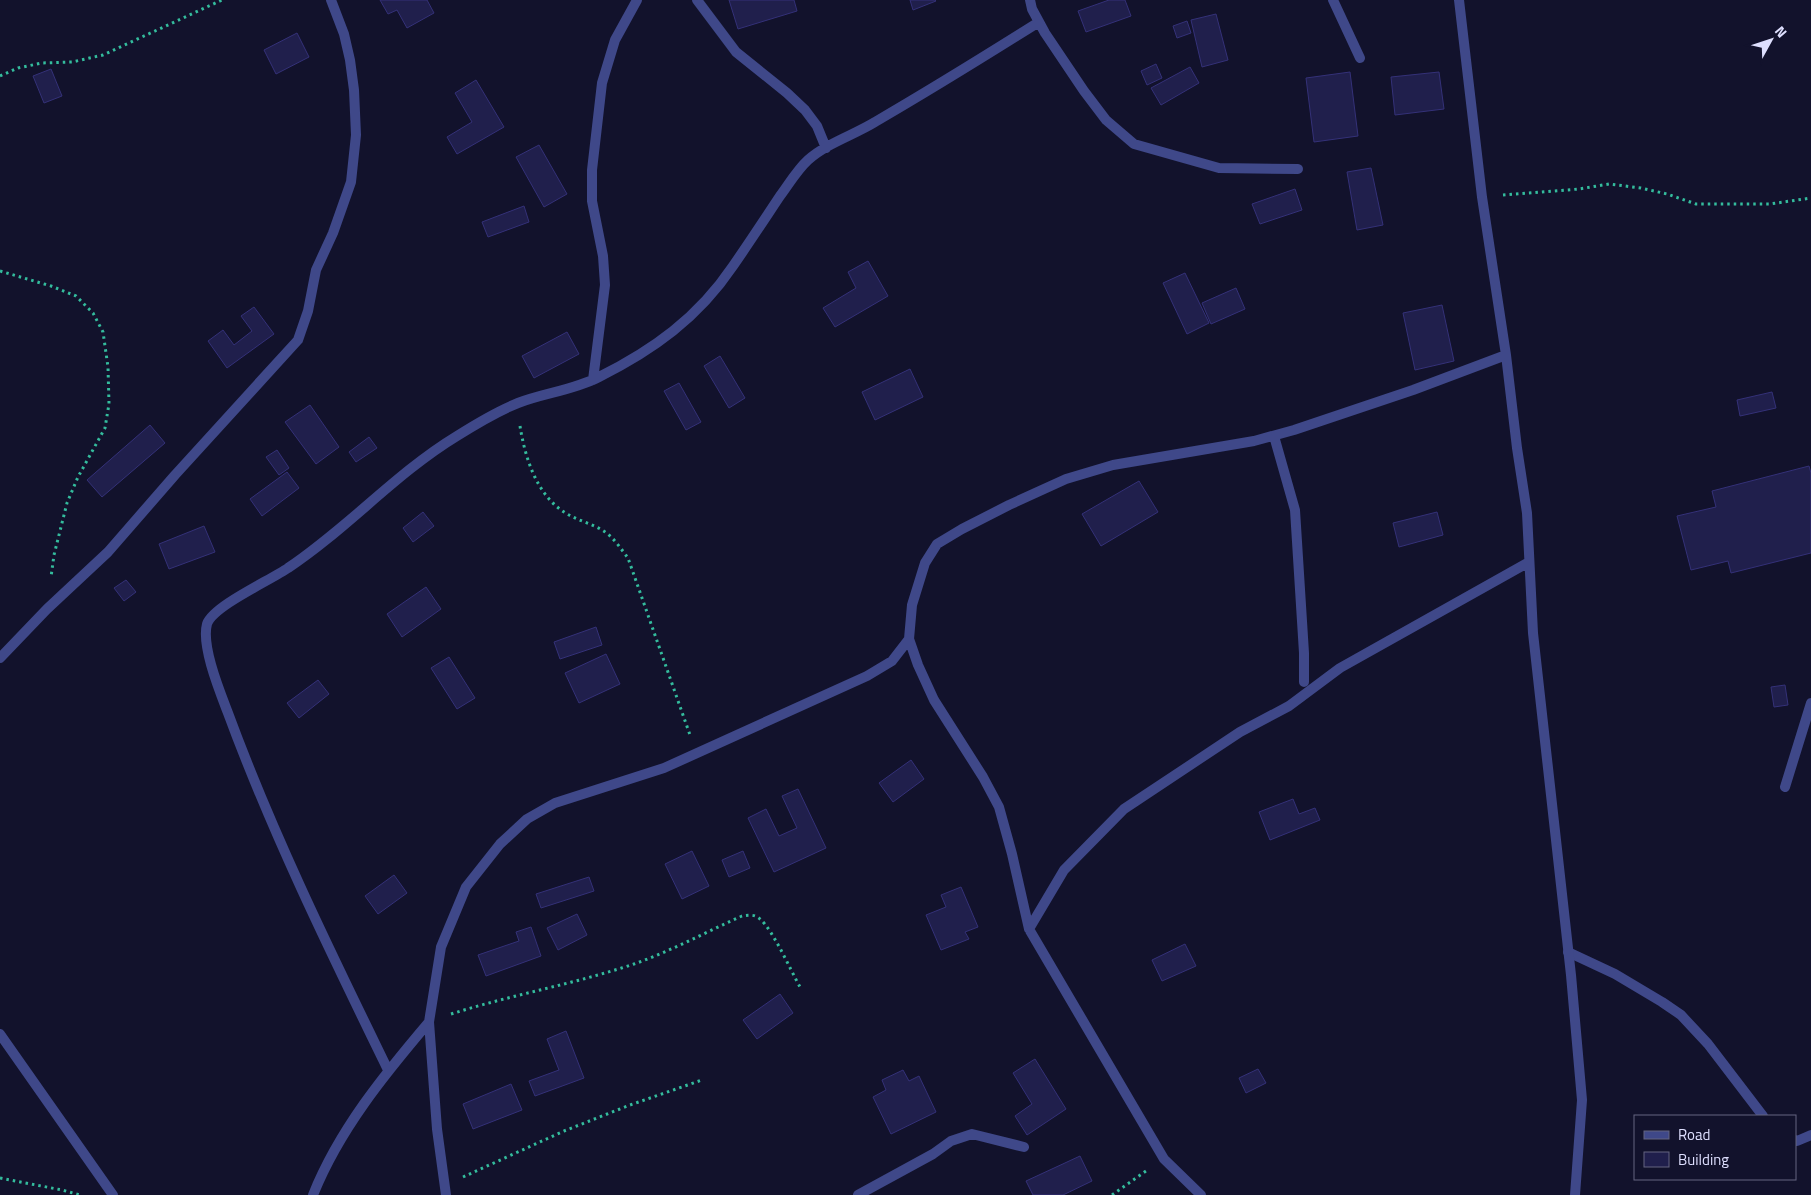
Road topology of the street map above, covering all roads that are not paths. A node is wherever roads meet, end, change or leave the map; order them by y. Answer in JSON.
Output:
{"nodes":[{"id":1,"x":331,"y":0,"type":"edge"},
{"id":2,"x":637,"y":0,"type":"edge"},
{"id":3,"x":697,"y":0,"type":"edge"},
{"id":4,"x":1030,"y":0,"type":"edge"},
{"id":5,"x":1333,"y":0,"type":"edge"},
{"id":6,"x":1459,"y":0,"type":"edge"},
{"id":7,"x":1039,"y":22,"type":"junction"},
{"id":8,"x":1360,"y":58,"type":"dead end"},
{"id":9,"x":826,"y":148,"type":"junction"},
{"id":10,"x":1298,"y":169,"type":"dead end"},
{"id":11,"x":1506,"y":356,"type":"junction"},
{"id":12,"x":593,"y":380,"type":"junction"},
{"id":13,"x":1274,"y":436,"type":"junction"},
{"id":14,"x":1529,"y":562,"type":"junction"},
{"id":15,"x":909,"y":639,"type":"junction"},
{"id":16,"x":0,"y":658,"type":"edge"},
{"id":17,"x":1304,"y":682,"type":"dead end"},
{"id":18,"x":1811,"y":704,"type":"edge"},
{"id":19,"x":1785,"y":787,"type":"dead end"},
{"id":20,"x":1029,"y":929,"type":"junction"},
{"id":21,"x":1568,"y":952,"type":"junction"},
{"id":22,"x":429,"y":1022,"type":"junction"},
{"id":23,"x":0,"y":1034,"type":"edge"},
{"id":24,"x":388,"y":1070,"type":"junction"},
{"id":25,"x":1762,"y":1115,"type":"edge"},
{"id":26,"x":1811,"y":1136,"type":"edge"},
{"id":27,"x":1796,"y":1140,"type":"edge"},
{"id":28,"x":1024,"y":1146,"type":"dead end"},
{"id":29,"x":113,"y":1195,"type":"edge"},
{"id":30,"x":313,"y":1195,"type":"edge"},
{"id":31,"x":446,"y":1195,"type":"edge"},
{"id":32,"x":858,"y":1195,"type":"edge"},
{"id":33,"x":1201,"y":1195,"type":"edge"},
{"id":34,"x":1575,"y":1195,"type":"edge"}],
"edges":[{"from":1,"to":16,"type":"street"},
{"from":2,"to":12,"type":"street"},
{"from":3,"to":9,"type":"street"},
{"from":4,"to":7,"type":"street"},
{"from":5,"to":8,"type":"street"},
{"from":6,"to":11,"type":"street"},
{"from":7,"to":9,"type":"street"},
{"from":7,"to":10,"type":"street"},
{"from":9,"to":12,"type":"street"},
{"from":11,"to":13,"type":"street"},
{"from":11,"to":14,"type":"street"},
{"from":12,"to":24,"type":"street"},
{"from":13,"to":15,"type":"street"},
{"from":13,"to":17,"type":"street"},
{"from":14,"to":20,"type":"street"},
{"from":14,"to":21,"type":"street"},
{"from":15,"to":20,"type":"street"},
{"from":15,"to":22,"type":"street"},
{"from":18,"to":19,"type":"street"},
{"from":20,"to":33,"type":"street"},
{"from":21,"to":25,"type":"street"},
{"from":21,"to":34,"type":"street"},
{"from":22,"to":24,"type":"street"},
{"from":22,"to":31,"type":"street"},
{"from":23,"to":29,"type":"street"},
{"from":24,"to":30,"type":"street"},
{"from":26,"to":27,"type":"street"},
{"from":28,"to":32,"type":"street"}]}
